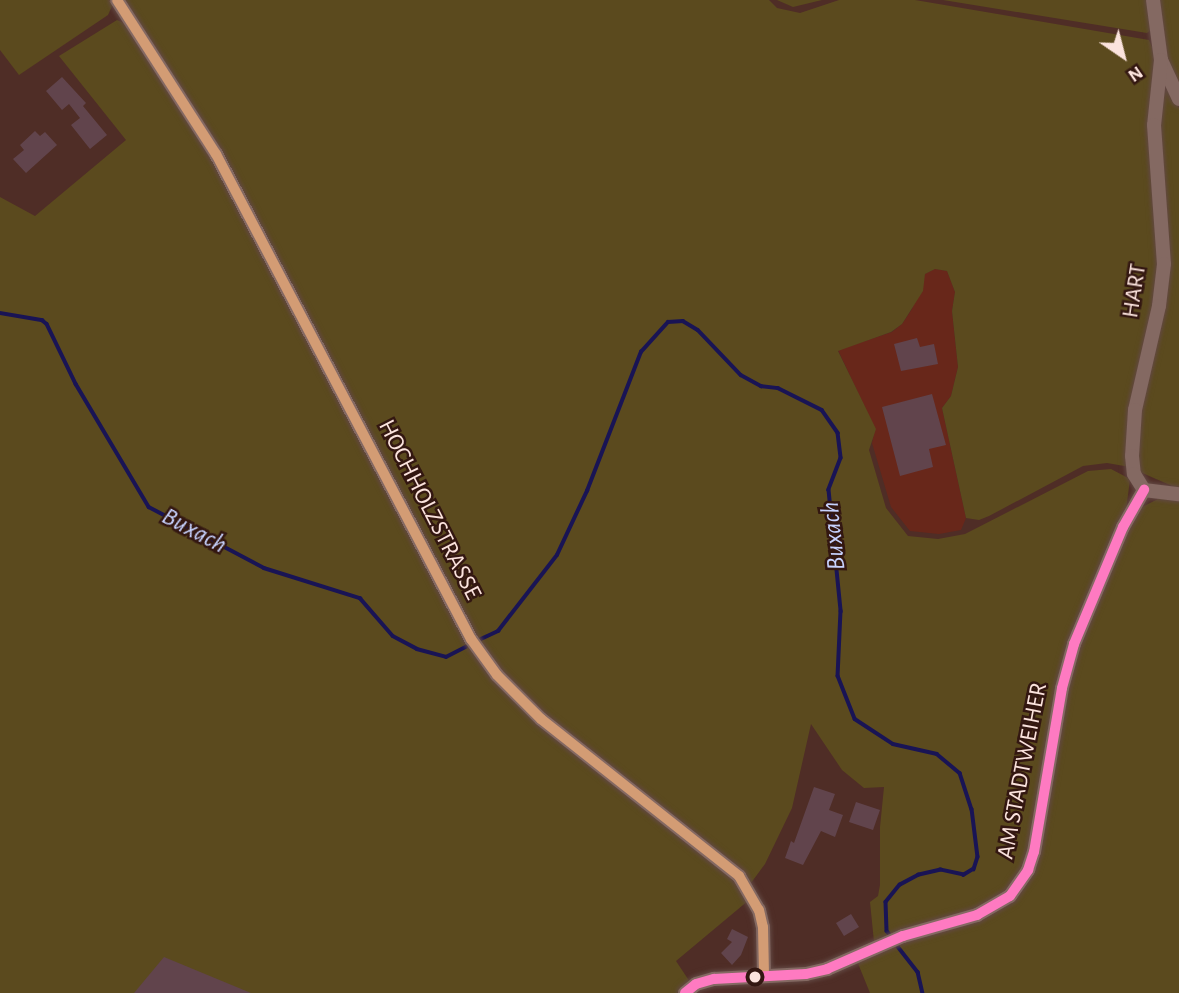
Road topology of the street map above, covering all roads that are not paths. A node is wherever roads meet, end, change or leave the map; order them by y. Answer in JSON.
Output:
{"nodes":[{"id":1,"x":117,"y":0,"type":"edge"},
{"id":2,"x":1153,"y":0,"type":"edge"},
{"id":3,"x":1161,"y":60,"type":"junction"},
{"id":4,"x":1179,"y":99,"type":"edge"},
{"id":5,"x":1144,"y":490,"type":"junction"},
{"id":6,"x":1179,"y":494,"type":"edge"},
{"id":7,"x":764,"y":974,"type":"junction"},
{"id":8,"x":685,"y":993,"type":"edge"}],
"edges":[{"from":1,"to":7,"type":"street","name":"HOCHHOLZSTRASSE"},
{"from":2,"to":3,"type":"street"},
{"from":3,"to":4,"type":"street"},
{"from":3,"to":5,"type":"street","name":"HART"},
{"from":5,"to":6,"type":"street"},
{"from":5,"to":7,"type":"street","name":"AM STADTWEIHER"},
{"from":7,"to":8,"type":"street","name":"AM STADTWEIHER"}]}
